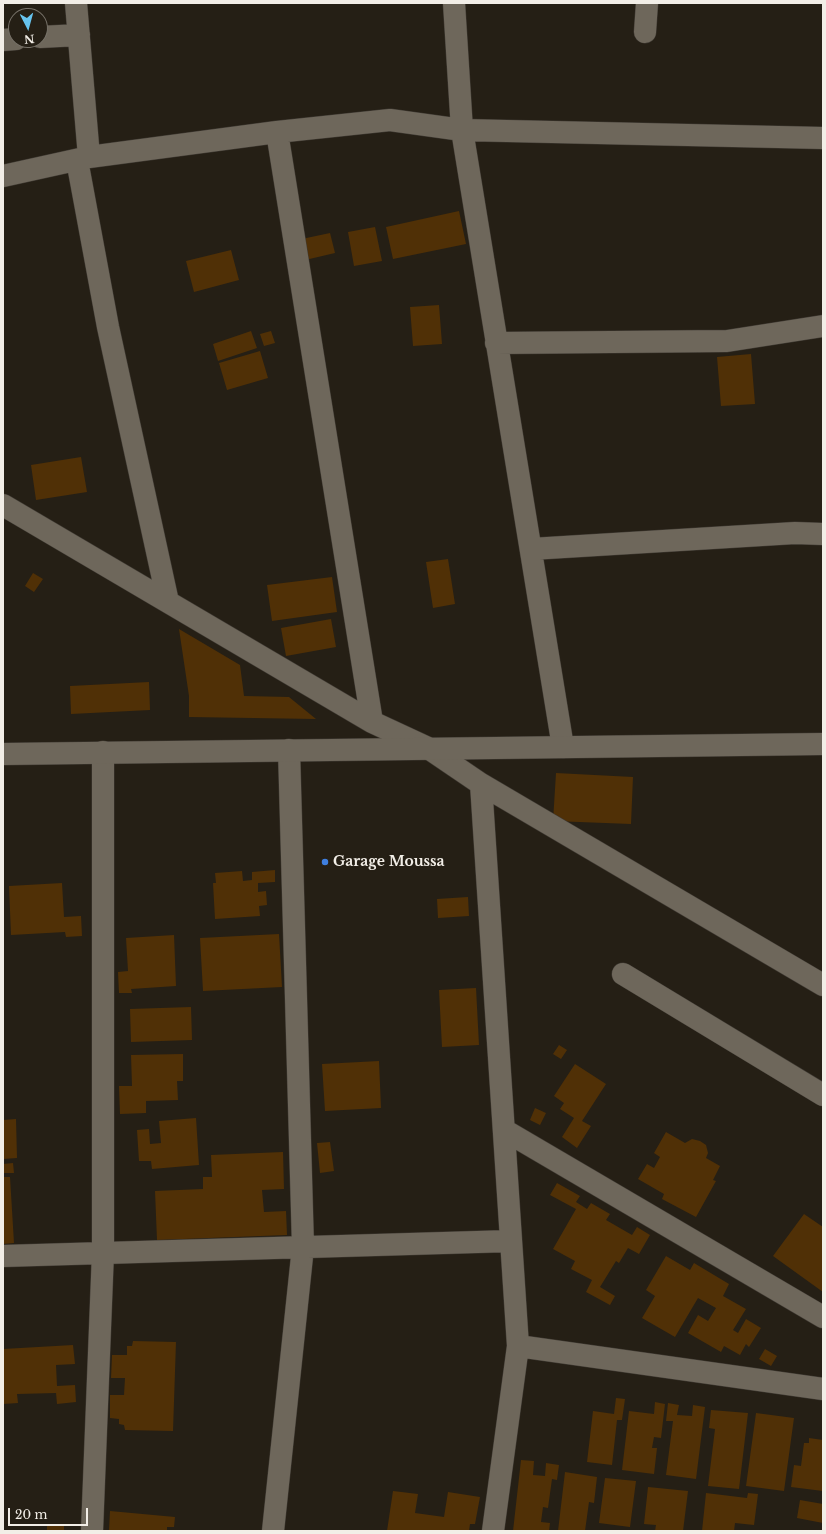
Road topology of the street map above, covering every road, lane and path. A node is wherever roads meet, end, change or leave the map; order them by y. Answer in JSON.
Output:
{"nodes":[{"id":1,"x":76,"y":3,"type":"edge"},
{"id":2,"x":454,"y":3,"type":"edge"},
{"id":3,"x":647,"y":3,"type":"edge"},
{"id":4,"x":645,"y":32,"type":"dead end"},
{"id":5,"x":79,"y":35,"type":"junction"},
{"id":6,"x":48,"y":37,"type":"edge"},
{"id":7,"x":462,"y":130,"type":"junction"},
{"id":8,"x":277,"y":132,"type":"junction"},
{"id":9,"x":823,"y":138,"type":"edge"},
{"id":10,"x":83,"y":159,"type":"junction"},
{"id":11,"x":3,"y":176,"type":"edge"},
{"id":12,"x":823,"y":326,"type":"edge"},
{"id":13,"x":496,"y":343,"type":"junction"},
{"id":14,"x":3,"y":504,"type":"edge"},
{"id":15,"x":823,"y":534,"type":"edge"},
{"id":16,"x":531,"y":549,"type":"junction"},
{"id":17,"x":168,"y":602,"type":"junction"},
{"id":18,"x":372,"y":722,"type":"junction"},
{"id":19,"x":823,"y":744,"type":"edge"},
{"id":20,"x":563,"y":746,"type":"junction"},
{"id":21,"x":428,"y":748,"type":"junction"},
{"id":22,"x":289,"y":750,"type":"junction"},
{"id":23,"x":104,"y":752,"type":"junction"},
{"id":24,"x":3,"y":754,"type":"edge"},
{"id":25,"x":481,"y":784,"type":"junction"},
{"id":26,"x":623,"y":974,"type":"dead end"},
{"id":27,"x":823,"y":985,"type":"edge"},
{"id":28,"x":823,"y":1095,"type":"edge"},
{"id":29,"x":504,"y":1130,"type":"junction"},
{"id":30,"x":511,"y":1241,"type":"junction"},
{"id":31,"x":303,"y":1247,"type":"junction"},
{"id":32,"x":103,"y":1252,"type":"junction"},
{"id":33,"x":3,"y":1256,"type":"edge"},
{"id":34,"x":823,"y":1317,"type":"edge"},
{"id":35,"x":518,"y":1346,"type":"junction"},
{"id":36,"x":823,"y":1389,"type":"edge"},
{"id":37,"x":92,"y":1531,"type":"edge"},
{"id":38,"x":273,"y":1531,"type":"edge"},
{"id":39,"x":493,"y":1531,"type":"edge"}],
"edges":[{"from":1,"to":5,"type":"street"},
{"from":2,"to":7,"type":"street"},
{"from":3,"to":4,"type":"street"},
{"from":5,"to":6,"type":"street"},
{"from":5,"to":10,"type":"street"},
{"from":7,"to":8,"type":"street"},
{"from":7,"to":9,"type":"street"},
{"from":7,"to":13,"type":"street"},
{"from":8,"to":10,"type":"street"},
{"from":8,"to":18,"type":"street"},
{"from":10,"to":11,"type":"street"},
{"from":10,"to":17,"type":"street"},
{"from":12,"to":13,"type":"street"},
{"from":13,"to":16,"type":"street"},
{"from":14,"to":17,"type":"street"},
{"from":15,"to":16,"type":"street"},
{"from":16,"to":20,"type":"street"},
{"from":17,"to":18,"type":"street"},
{"from":18,"to":21,"type":"street"},
{"from":19,"to":20,"type":"street"},
{"from":20,"to":21,"type":"street"},
{"from":21,"to":22,"type":"street"},
{"from":21,"to":25,"type":"street"},
{"from":22,"to":23,"type":"street"},
{"from":22,"to":31,"type":"street"},
{"from":23,"to":24,"type":"street"},
{"from":23,"to":32,"type":"street"},
{"from":25,"to":27,"type":"street"},
{"from":25,"to":29,"type":"street"},
{"from":26,"to":28,"type":"street"},
{"from":29,"to":30,"type":"street"},
{"from":29,"to":34,"type":"street"},
{"from":30,"to":31,"type":"street"},
{"from":30,"to":35,"type":"street"},
{"from":31,"to":32,"type":"street"},
{"from":31,"to":38,"type":"street"},
{"from":32,"to":33,"type":"street"},
{"from":32,"to":37,"type":"street"},
{"from":35,"to":36,"type":"street"},
{"from":35,"to":39,"type":"street"}]}
